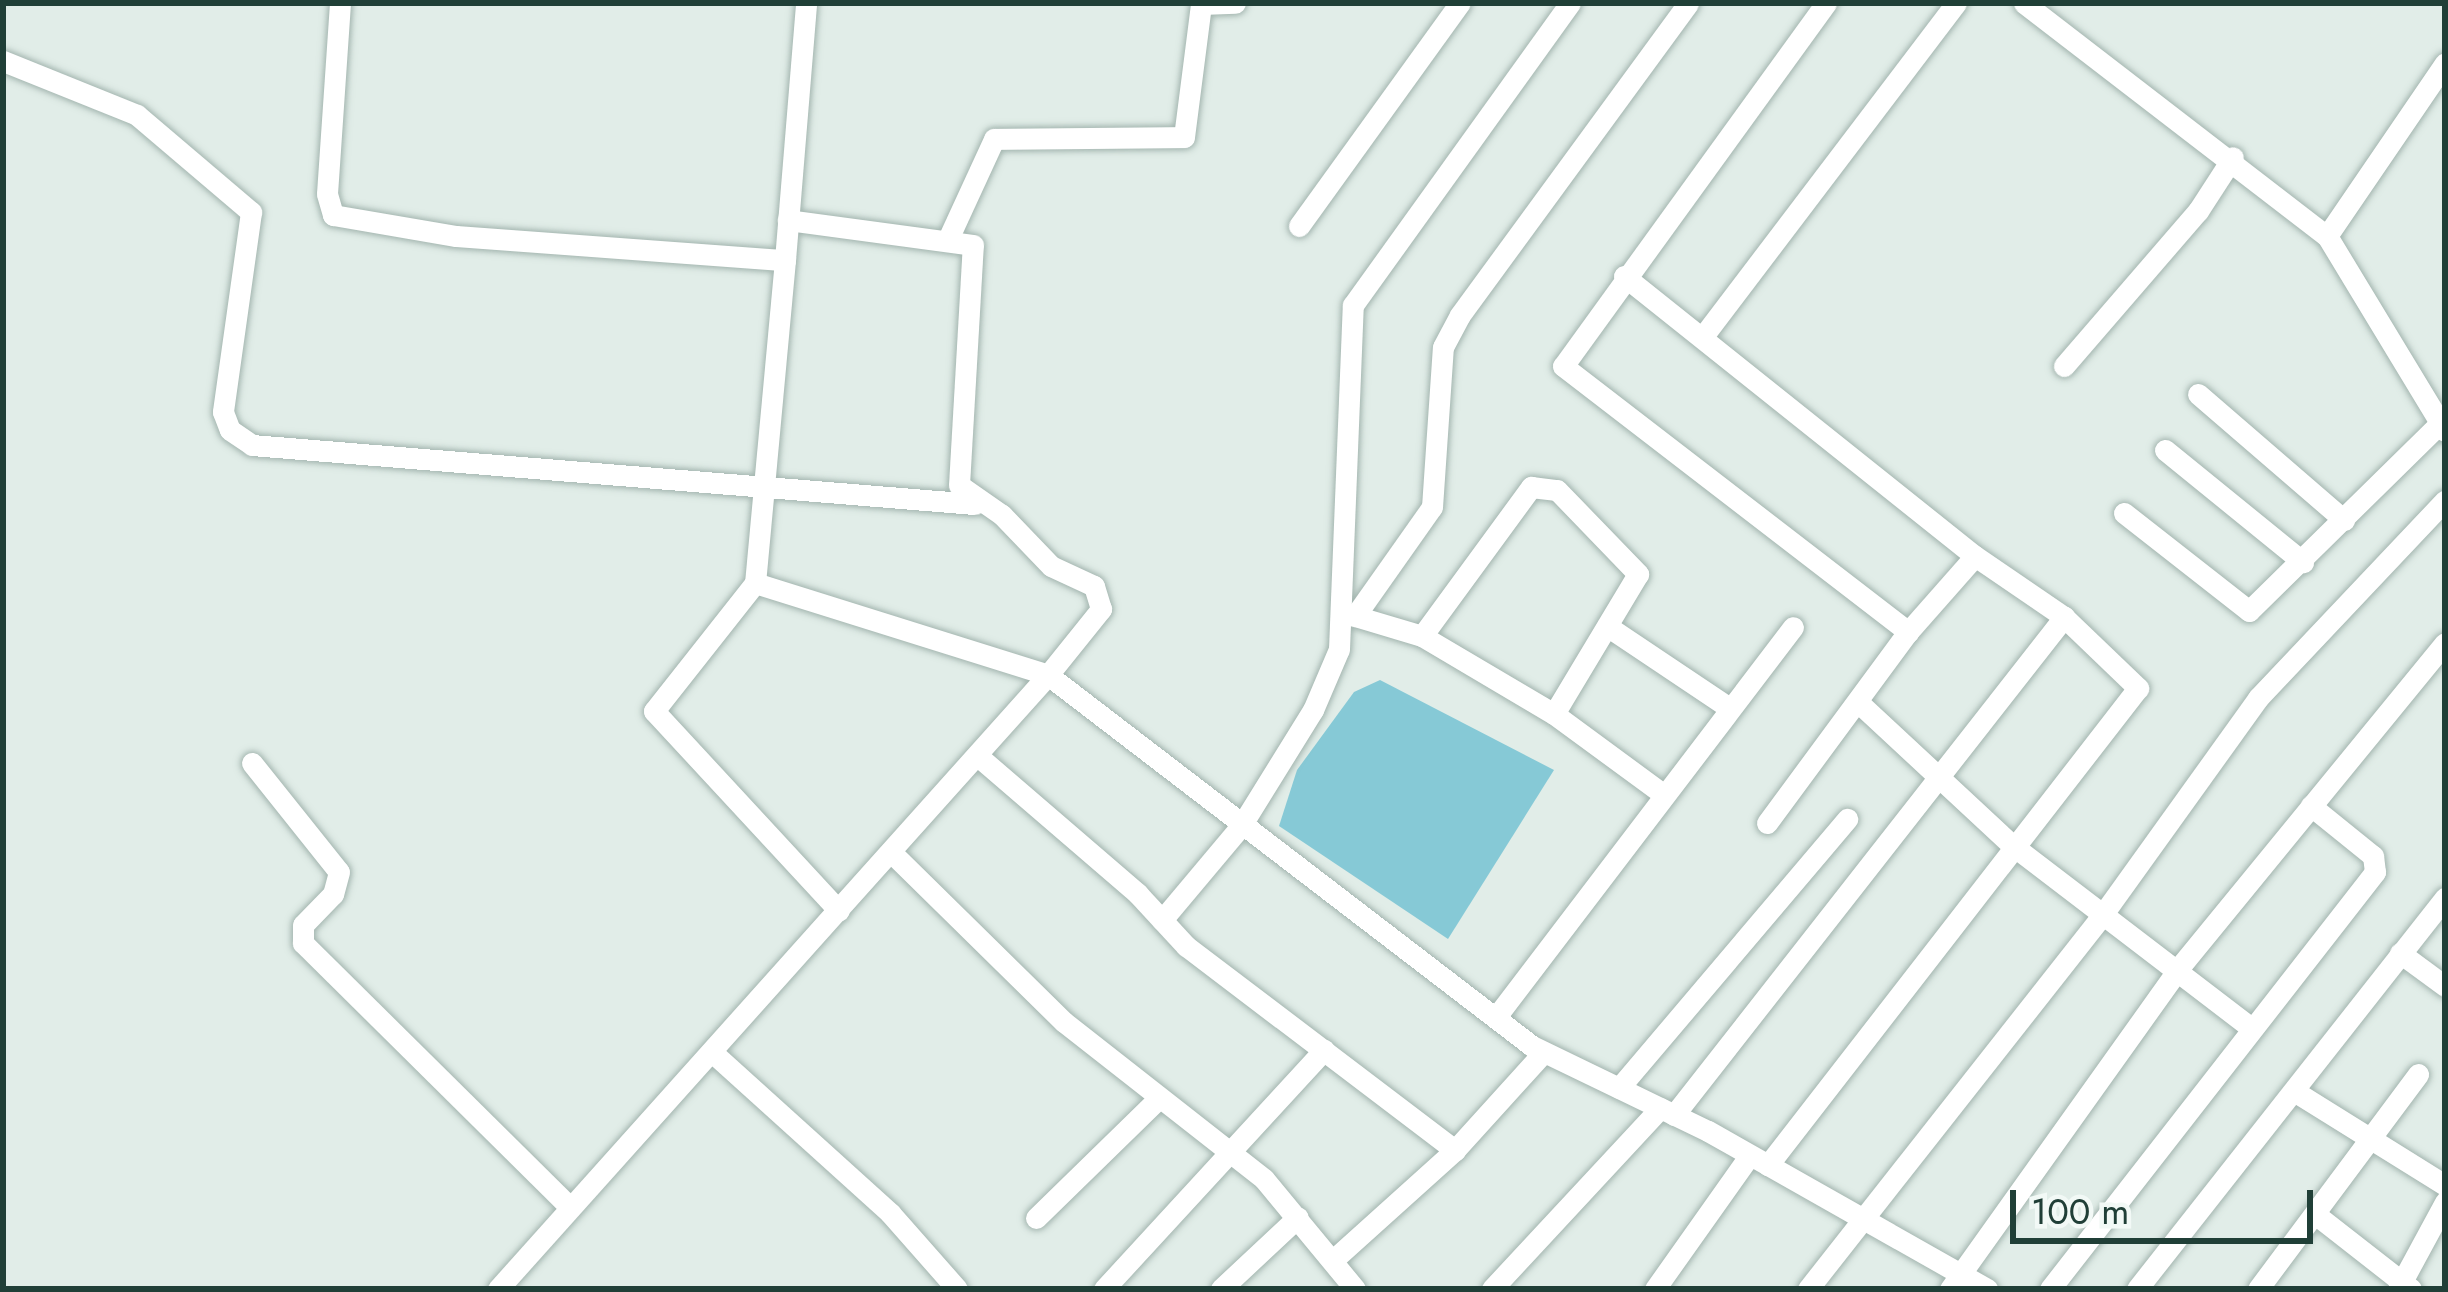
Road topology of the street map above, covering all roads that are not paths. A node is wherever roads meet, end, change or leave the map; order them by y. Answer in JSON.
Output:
{"nodes":[{"id":1,"x":340,"y":3,"type":"edge"},
{"id":2,"x":806,"y":3,"type":"edge"},
{"id":3,"x":1201,"y":3,"type":"edge"},
{"id":4,"x":1235,"y":3,"type":"edge"},
{"id":5,"x":1460,"y":3,"type":"edge"},
{"id":6,"x":1570,"y":3,"type":"edge"},
{"id":7,"x":1688,"y":3,"type":"edge"},
{"id":8,"x":1826,"y":3,"type":"edge"},
{"id":9,"x":1956,"y":3,"type":"edge"},
{"id":10,"x":2024,"y":3,"type":"edge"},
{"id":11,"x":3,"y":62,"type":"edge"},
{"id":12,"x":2445,"y":63,"type":"edge"},
{"id":13,"x":2233,"y":157,"type":"junction"},
{"id":14,"x":788,"y":220,"type":"junction"},
{"id":15,"x":1298,"y":226,"type":"dead end"},
{"id":16,"x":2327,"y":236,"type":"junction"},
{"id":17,"x":948,"y":239,"type":"junction"},
{"id":18,"x":785,"y":260,"type":"junction"},
{"id":19,"x":1624,"y":276,"type":"junction"},
{"id":20,"x":1704,"y":335,"type":"junction"},
{"id":21,"x":2064,"y":366,"type":"dead end"},
{"id":22,"x":2198,"y":394,"type":"dead end"},
{"id":23,"x":2441,"y":428,"type":"edge"},
{"id":24,"x":2165,"y":450,"type":"dead end"},
{"id":25,"x":765,"y":490,"type":"junction"},
{"id":26,"x":2445,"y":500,"type":"edge"},
{"id":27,"x":976,"y":504,"type":"junction"},
{"id":28,"x":2124,"y":513,"type":"dead end"},
{"id":29,"x":2344,"y":520,"type":"junction"},
{"id":30,"x":1975,"y":556,"type":"junction"},
{"id":31,"x":2303,"y":562,"type":"junction"},
{"id":32,"x":755,"y":583,"type":"junction"},
{"id":33,"x":1348,"y":614,"type":"junction"},
{"id":34,"x":2064,"y":617,"type":"junction"},
{"id":35,"x":1607,"y":626,"type":"junction"},
{"id":36,"x":1793,"y":627,"type":"dead end"},
{"id":37,"x":1907,"y":632,"type":"junction"},
{"id":38,"x":1422,"y":636,"type":"junction"},
{"id":39,"x":2445,"y":643,"type":"edge"},
{"id":40,"x":1048,"y":675,"type":"junction"},
{"id":41,"x":1859,"y":703,"type":"junction"},
{"id":42,"x":1728,"y":707,"type":"junction"},
{"id":43,"x":1553,"y":714,"type":"junction"},
{"id":44,"x":979,"y":757,"type":"junction"},
{"id":45,"x":252,"y":763,"type":"dead end"},
{"id":46,"x":1937,"y":778,"type":"junction"},
{"id":47,"x":1660,"y":792,"type":"junction"},
{"id":48,"x":2311,"y":806,"type":"junction"},
{"id":49,"x":1847,"y":819,"type":"dead end"},
{"id":50,"x":1767,"y":824,"type":"dead end"},
{"id":51,"x":1240,"y":826,"type":"junction"},
{"id":52,"x":2012,"y":845,"type":"junction"},
{"id":53,"x":892,"y":853,"type":"junction"},
{"id":54,"x":2445,"y":898,"type":"edge"},
{"id":55,"x":839,"y":911,"type":"junction"},
{"id":56,"x":2103,"y":914,"type":"junction"},
{"id":57,"x":1162,"y":920,"type":"junction"},
{"id":58,"x":2400,"y":953,"type":"junction"},
{"id":59,"x":2178,"y":969,"type":"junction"},
{"id":60,"x":2445,"y":986,"type":"edge"},
{"id":61,"x":1496,"y":1017,"type":"junction"},
{"id":62,"x":2251,"y":1028,"type":"junction"},
{"id":63,"x":1324,"y":1051,"type":"junction"},
{"id":64,"x":712,"y":1052,"type":"junction"},
{"id":65,"x":1544,"y":1052,"type":"junction"},
{"id":66,"x":2417,"y":1074,"type":"dead end"},
{"id":67,"x":1619,"y":1088,"type":"junction"},
{"id":68,"x":2294,"y":1091,"type":"junction"},
{"id":69,"x":1158,"y":1099,"type":"junction"},
{"id":70,"x":1667,"y":1112,"type":"junction"},
{"id":71,"x":2370,"y":1140,"type":"junction"},
{"id":72,"x":1455,"y":1150,"type":"junction"},
{"id":73,"x":1234,"y":1154,"type":"junction"},
{"id":74,"x":1759,"y":1160,"type":"junction"},
{"id":75,"x":2445,"y":1185,"type":"edge"},
{"id":76,"x":2445,"y":1202,"type":"edge"},
{"id":77,"x":569,"y":1206,"type":"junction"},
{"id":78,"x":2315,"y":1214,"type":"junction"},
{"id":79,"x":1298,"y":1217,"type":"junction"},
{"id":80,"x":1036,"y":1218,"type":"dead end"},
{"id":81,"x":1864,"y":1222,"type":"junction"},
{"id":82,"x":1334,"y":1260,"type":"junction"},
{"id":83,"x":1955,"y":1281,"type":"edge"},
{"id":84,"x":2403,"y":1287,"type":"edge"},
{"id":85,"x":498,"y":1289,"type":"edge"},
{"id":86,"x":957,"y":1289,"type":"edge"},
{"id":87,"x":1104,"y":1289,"type":"edge"},
{"id":88,"x":1221,"y":1289,"type":"edge"},
{"id":89,"x":1355,"y":1289,"type":"edge"},
{"id":90,"x":1492,"y":1289,"type":"edge"},
{"id":91,"x":1655,"y":1289,"type":"edge"},
{"id":92,"x":1808,"y":1289,"type":"edge"},
{"id":93,"x":1987,"y":1289,"type":"edge"},
{"id":94,"x":2050,"y":1289,"type":"edge"},
{"id":95,"x":2137,"y":1289,"type":"edge"},
{"id":96,"x":2258,"y":1289,"type":"edge"}],
"edges":[{"from":1,"to":18,"type":"street"},
{"from":2,"to":14,"type":"street"},
{"from":3,"to":4,"type":"street"},
{"from":3,"to":17,"type":"street"},
{"from":5,"to":15,"type":"street"},
{"from":6,"to":33,"type":"street"},
{"from":7,"to":33,"type":"street"},
{"from":8,"to":19,"type":"street"},
{"from":9,"to":20,"type":"street"},
{"from":10,"to":13,"type":"street"},
{"from":11,"to":25,"type":"street"},
{"from":12,"to":16,"type":"street"},
{"from":13,"to":16,"type":"street"},
{"from":13,"to":21,"type":"street"},
{"from":14,"to":17,"type":"street"},
{"from":14,"to":18,"type":"street"},
{"from":16,"to":23,"type":"street"},
{"from":17,"to":27,"type":"street"},
{"from":18,"to":25,"type":"street"},
{"from":19,"to":20,"type":"street"},
{"from":19,"to":37,"type":"street"},
{"from":20,"to":30,"type":"street"},
{"from":22,"to":29,"type":"street"},
{"from":23,"to":29,"type":"street"},
{"from":24,"to":31,"type":"street"},
{"from":25,"to":27,"type":"street"},
{"from":25,"to":32,"type":"street"},
{"from":26,"to":56,"type":"street"},
{"from":27,"to":40,"type":"street"},
{"from":28,"to":31,"type":"street"},
{"from":29,"to":31,"type":"street"},
{"from":30,"to":34,"type":"street"},
{"from":30,"to":37,"type":"street"},
{"from":32,"to":40,"type":"street"},
{"from":32,"to":55,"type":"street"},
{"from":33,"to":38,"type":"street"},
{"from":33,"to":51,"type":"street"},
{"from":34,"to":46,"type":"street"},
{"from":34,"to":52,"type":"street"},
{"from":35,"to":38,"type":"street"},
{"from":35,"to":42,"type":"street"},
{"from":35,"to":43,"type":"street"},
{"from":36,"to":42,"type":"street"},
{"from":37,"to":41,"type":"street"},
{"from":38,"to":43,"type":"street"},
{"from":39,"to":48,"type":"street"},
{"from":40,"to":44,"type":"street"},
{"from":40,"to":51,"type":"street"},
{"from":41,"to":46,"type":"street"},
{"from":41,"to":50,"type":"street"},
{"from":42,"to":47,"type":"street"},
{"from":43,"to":47,"type":"street"},
{"from":44,"to":53,"type":"street"},
{"from":44,"to":57,"type":"street"},
{"from":45,"to":77,"type":"street"},
{"from":46,"to":52,"type":"street"},
{"from":46,"to":70,"type":"street"},
{"from":47,"to":61,"type":"street"},
{"from":48,"to":59,"type":"street"},
{"from":48,"to":62,"type":"street"},
{"from":49,"to":67,"type":"street"},
{"from":51,"to":57,"type":"street"},
{"from":51,"to":61,"type":"street"},
{"from":52,"to":56,"type":"street"},
{"from":52,"to":74,"type":"street"},
{"from":53,"to":55,"type":"street"},
{"from":53,"to":69,"type":"street"},
{"from":54,"to":58,"type":"street"},
{"from":55,"to":64,"type":"street"},
{"from":56,"to":59,"type":"street"},
{"from":56,"to":81,"type":"street"},
{"from":57,"to":63,"type":"street"},
{"from":58,"to":60,"type":"street"},
{"from":58,"to":68,"type":"street"},
{"from":59,"to":62,"type":"street"},
{"from":59,"to":83,"type":"street"},
{"from":61,"to":65,"type":"street"},
{"from":62,"to":94,"type":"street"},
{"from":63,"to":72,"type":"street"},
{"from":63,"to":73,"type":"street"},
{"from":64,"to":77,"type":"street"},
{"from":64,"to":86,"type":"street"},
{"from":65,"to":67,"type":"street"},
{"from":65,"to":72,"type":"street"},
{"from":66,"to":71,"type":"street"},
{"from":67,"to":70,"type":"street"},
{"from":68,"to":71,"type":"street"},
{"from":68,"to":95,"type":"street"},
{"from":69,"to":73,"type":"street"},
{"from":69,"to":80,"type":"street"},
{"from":70,"to":74,"type":"street"},
{"from":70,"to":90,"type":"street"},
{"from":71,"to":75,"type":"street"},
{"from":71,"to":78,"type":"street"},
{"from":72,"to":82,"type":"street"},
{"from":73,"to":79,"type":"street"},
{"from":73,"to":87,"type":"street"},
{"from":74,"to":81,"type":"street"},
{"from":74,"to":91,"type":"street"},
{"from":76,"to":84,"type":"street"},
{"from":77,"to":85,"type":"street"},
{"from":78,"to":84,"type":"street"},
{"from":78,"to":96,"type":"street"},
{"from":79,"to":82,"type":"street"},
{"from":79,"to":88,"type":"street"},
{"from":81,"to":83,"type":"street"},
{"from":81,"to":92,"type":"street"},
{"from":82,"to":89,"type":"street"},
{"from":83,"to":93,"type":"street"}]}
